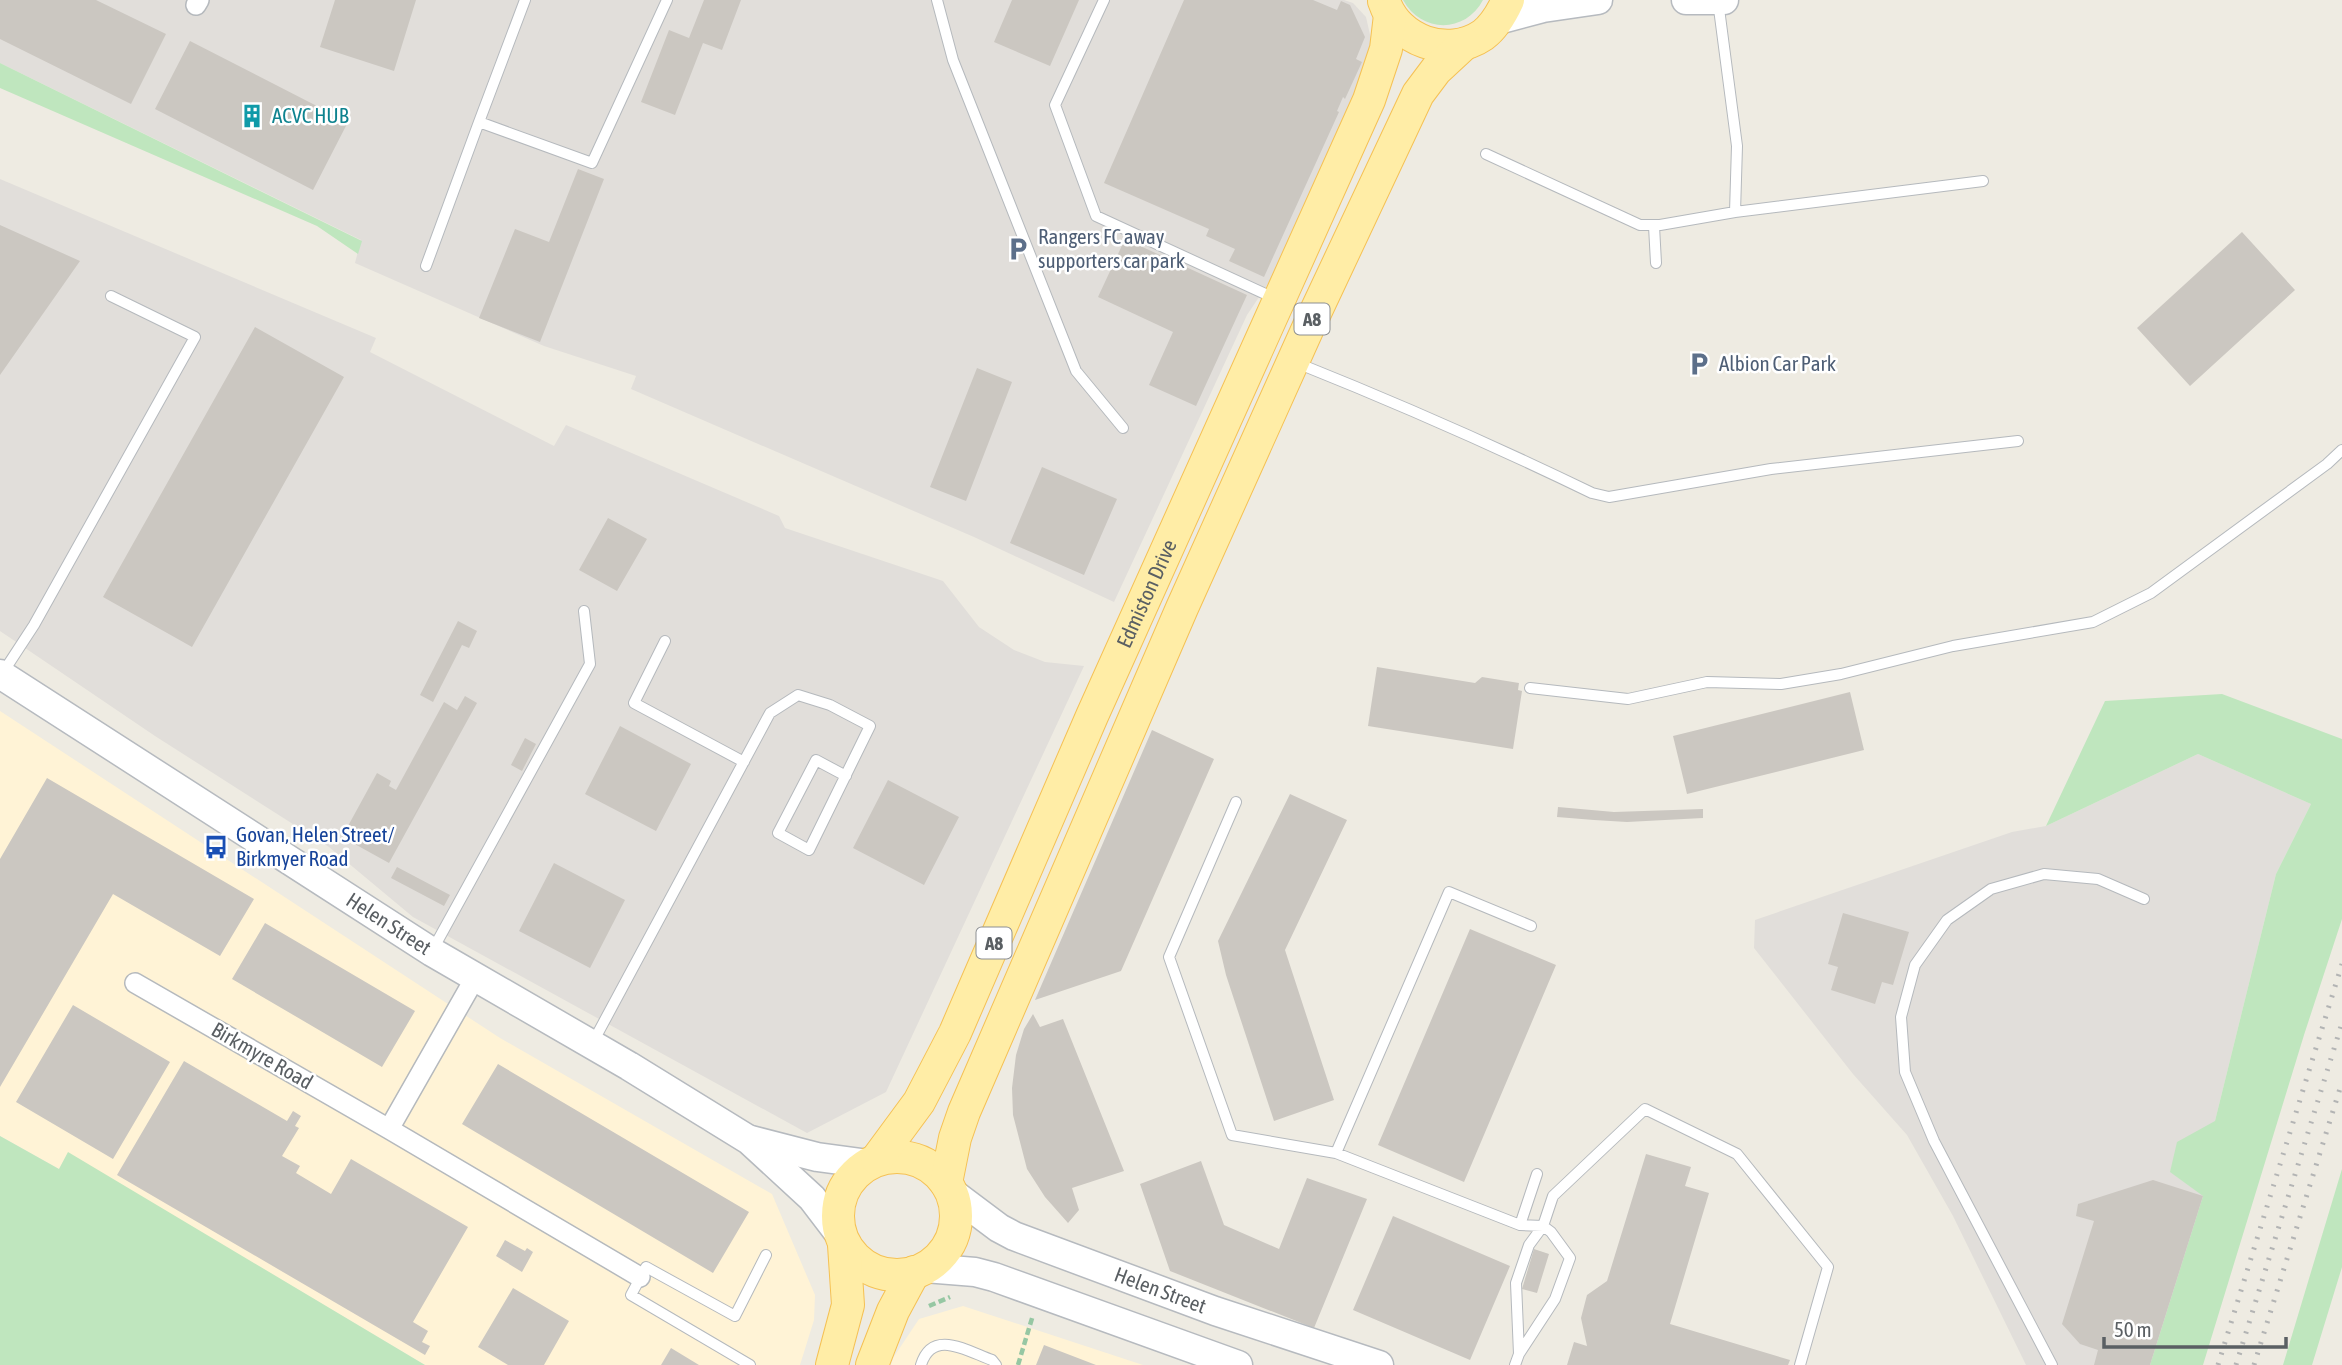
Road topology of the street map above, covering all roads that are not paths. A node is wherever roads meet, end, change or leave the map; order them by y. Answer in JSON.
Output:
{"nodes":[{"id":1,"x":525,"y":0,"type":"edge"},
{"id":2,"x":667,"y":0,"type":"edge"},
{"id":3,"x":937,"y":0,"type":"edge"},
{"id":4,"x":1104,"y":0,"type":"edge"},
{"id":5,"x":1598,"y":0,"type":"edge"},
{"id":6,"x":1686,"y":0,"type":"edge"},
{"id":7,"x":1724,"y":0,"type":"edge"},
{"id":8,"x":1718,"y":1,"type":"edge"},
{"id":9,"x":1385,"y":5,"type":"edge"},
{"id":10,"x":1503,"y":10,"type":"edge"},
{"id":11,"x":1464,"y":44,"type":"junction"},
{"id":12,"x":479,"y":122,"type":"junction"},
{"id":13,"x":1486,"y":154,"type":"dead end"},
{"id":14,"x":1983,"y":181,"type":"dead end"},
{"id":15,"x":1735,"y":212,"type":"junction"},
{"id":16,"x":1654,"y":226,"type":"junction"},
{"id":17,"x":1656,"y":263,"type":"dead end"},
{"id":18,"x":426,"y":266,"type":"dead end"},
{"id":19,"x":111,"y":296,"type":"dead end"},
{"id":20,"x":1278,"y":300,"type":"junction"},
{"id":21,"x":1293,"y":362,"type":"junction"},
{"id":22,"x":1123,"y":428,"type":"dead end"},
{"id":23,"x":2018,"y":441,"type":"dead end"},
{"id":24,"x":2342,"y":450,"type":"edge"},
{"id":25,"x":584,"y":611,"type":"dead end"},
{"id":26,"x":665,"y":641,"type":"dead end"},
{"id":27,"x":1,"y":674,"type":"edge"},
{"id":28,"x":1530,"y":688,"type":"dead end"},
{"id":29,"x":744,"y":762,"type":"junction"},
{"id":30,"x":846,"y":776,"type":"junction"},
{"id":31,"x":1236,"y":802,"type":"dead end"},
{"id":32,"x":2144,"y":899,"type":"dead end"},
{"id":33,"x":1531,"y":926,"type":"dead end"},
{"id":34,"x":432,"y":951,"type":"junction"},
{"id":35,"x":475,"y":978,"type":"junction"},
{"id":36,"x":135,"y":983,"type":"dead end"},
{"id":37,"x":592,"y":1044,"type":"junction"},
{"id":38,"x":389,"y":1129,"type":"junction"},
{"id":39,"x":749,"y":1139,"type":"junction"},
{"id":40,"x":1336,"y":1153,"type":"junction"},
{"id":41,"x":873,"y":1161,"type":"junction"},
{"id":42,"x":1537,"y":1174,"type":"dead end"},
{"id":43,"x":949,"y":1187,"type":"junction"},
{"id":44,"x":1520,"y":1225,"type":"junction"},
{"id":45,"x":1543,"y":1226,"type":"junction"},
{"id":46,"x":843,"y":1240,"type":"junction"},
{"id":47,"x":766,"y":1255,"type":"dead end"},
{"id":48,"x":919,"y":1270,"type":"junction"},
{"id":49,"x":640,"y":1277,"type":"junction"},
{"id":50,"x":1519,"y":1354,"type":"junction"},
{"id":51,"x":1349,"y":1360,"type":"edge"},
{"id":52,"x":750,"y":1365,"type":"edge"},
{"id":53,"x":832,"y":1365,"type":"edge"},
{"id":54,"x":872,"y":1365,"type":"edge"},
{"id":55,"x":921,"y":1365,"type":"edge"},
{"id":56,"x":996,"y":1365,"type":"edge"},
{"id":57,"x":1238,"y":1365,"type":"edge"},
{"id":58,"x":1379,"y":1365,"type":"edge"},
{"id":59,"x":1515,"y":1365,"type":"edge"},
{"id":60,"x":1800,"y":1365,"type":"edge"},
{"id":61,"x":2052,"y":1365,"type":"edge"}],
"edges":[{"from":1,"to":12,"type":"lane"},
{"from":2,"to":12,"type":"lane"},
{"from":3,"to":22,"type":"lane"},
{"from":4,"to":20,"type":"lane"},
{"from":5,"to":10,"type":"street"},
{"from":6,"to":8,"type":"street"},
{"from":7,"to":8,"type":"street"},
{"from":8,"to":15,"type":"lane"},
{"from":9,"to":11,"type":"main road"},
{"from":9,"to":20,"type":"main road","name":"Edmiston Drive","number":"A8"},
{"from":10,"to":11,"type":"main road","name":"Edmiston Drive"},
{"from":11,"to":21,"type":"main road","name":"Edmiston Drive","number":"A8"},
{"from":12,"to":18,"type":"lane"},
{"from":13,"to":16,"type":"lane"},
{"from":14,"to":15,"type":"lane"},
{"from":15,"to":16,"type":"lane"},
{"from":16,"to":17,"type":"lane"},
{"from":19,"to":27,"type":"lane"},
{"from":20,"to":41,"type":"main road","name":"Edmiston Drive","number":"A8"},
{"from":21,"to":23,"type":"lane"},
{"from":21,"to":43,"type":"main road","name":"Edmiston Drive","number":"A8"},
{"from":24,"to":28,"type":"lane"},
{"from":25,"to":34,"type":"lane"},
{"from":26,"to":29,"type":"lane"},
{"from":27,"to":34,"type":"street","name":"Helen Street"},
{"from":29,"to":30,"type":"lane"},
{"from":29,"to":37,"type":"lane"},
{"from":30,"to":30,"type":"lane"},
{"from":31,"to":40,"type":"lane"},
{"from":32,"to":61,"type":"lane"},
{"from":33,"to":40,"type":"lane"},
{"from":34,"to":35,"type":"street","name":"Helen Street"},
{"from":35,"to":37,"type":"street","name":"Helen Street"},
{"from":35,"to":38,"type":"street"},
{"from":36,"to":38,"type":"street","name":"Birkmyre Road"},
{"from":37,"to":39,"type":"street","name":"Helen Street"},
{"from":38,"to":49,"type":"street","name":"Birkmyre Road"},
{"from":39,"to":41,"type":"street","name":"Helen Street"},
{"from":39,"to":46,"type":"street","name":"Helen Street"},
{"from":40,"to":44,"type":"lane"},
{"from":41,"to":43,"type":"main road"},
{"from":41,"to":46,"type":"main road"},
{"from":42,"to":44,"type":"lane"},
{"from":43,"to":48,"type":"main road"},
{"from":43,"to":51,"type":"street","name":"Helen Street"},
{"from":44,"to":45,"type":"lane"},
{"from":45,"to":50,"type":"lane"},
{"from":45,"to":50,"type":"lane"},
{"from":45,"to":60,"type":"lane"},
{"from":46,"to":48,"type":"main road"},
{"from":46,"to":53,"type":"main road"},
{"from":47,"to":49,"type":"lane"},
{"from":48,"to":54,"type":"main road"},
{"from":48,"to":57,"type":"street","name":"Helen Street"},
{"from":49,"to":52,"type":"lane"},
{"from":50,"to":59,"type":"lane"},
{"from":51,"to":58,"type":"street","name":"Helen Street"},
{"from":55,"to":56,"type":"lane"}]}
